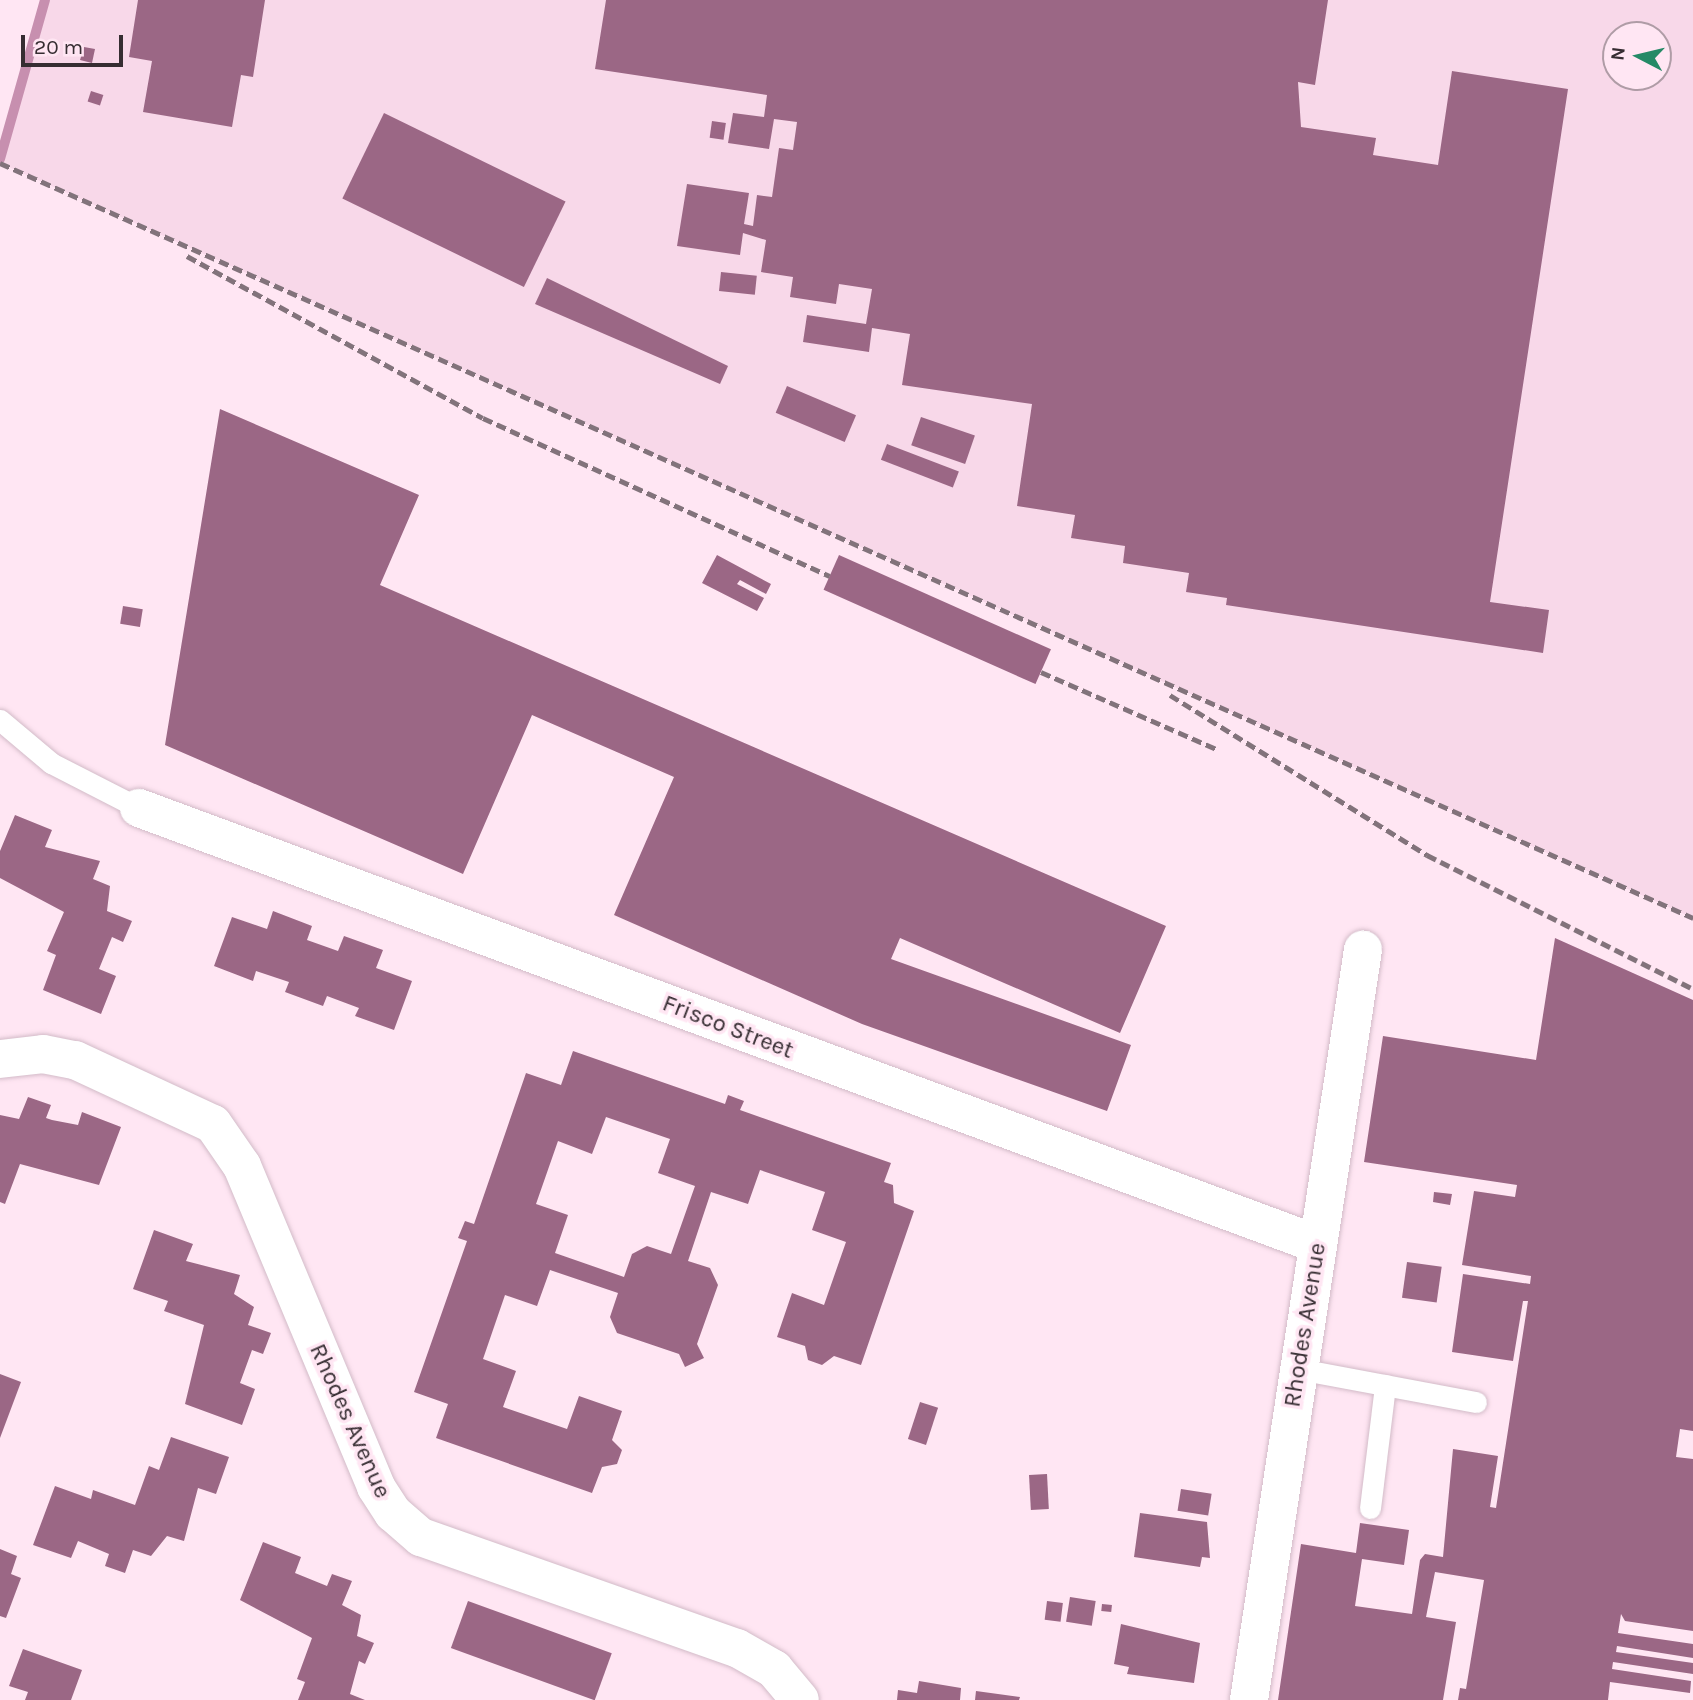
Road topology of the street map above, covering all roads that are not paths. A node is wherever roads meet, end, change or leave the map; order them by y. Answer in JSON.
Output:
{"nodes":[{"id":1,"x":0,"y":720,"type":"edge"},
{"id":2,"x":139,"y":808,"type":"joint"},
{"id":3,"x":1363,"y":950,"type":"dead end"},
{"id":4,"x":0,"y":1059,"type":"edge"},
{"id":5,"x":1317,"y":1244,"type":"junction"},
{"id":6,"x":1299,"y":1368,"type":"junction"},
{"id":7,"x":1385,"y":1385,"type":"junction"},
{"id":8,"x":1476,"y":1402,"type":"dead end"},
{"id":9,"x":1370,"y":1508,"type":"dead end"},
{"id":10,"x":800,"y":1700,"type":"edge"},
{"id":11,"x":1249,"y":1700,"type":"edge"}],
"edges":[{"from":1,"to":2,"type":"lane"},
{"from":2,"to":5,"type":"street","name":"Frisco Street"},
{"from":3,"to":5,"type":"street","name":"Rhodes Avenue"},
{"from":4,"to":10,"type":"street","name":"Rhodes Avenue"},
{"from":5,"to":6,"type":"street","name":"Rhodes Avenue"},
{"from":6,"to":7,"type":"lane"},
{"from":6,"to":11,"type":"street","name":"Rhodes Avenue"},
{"from":7,"to":8,"type":"lane"},
{"from":7,"to":9,"type":"lane"}]}
